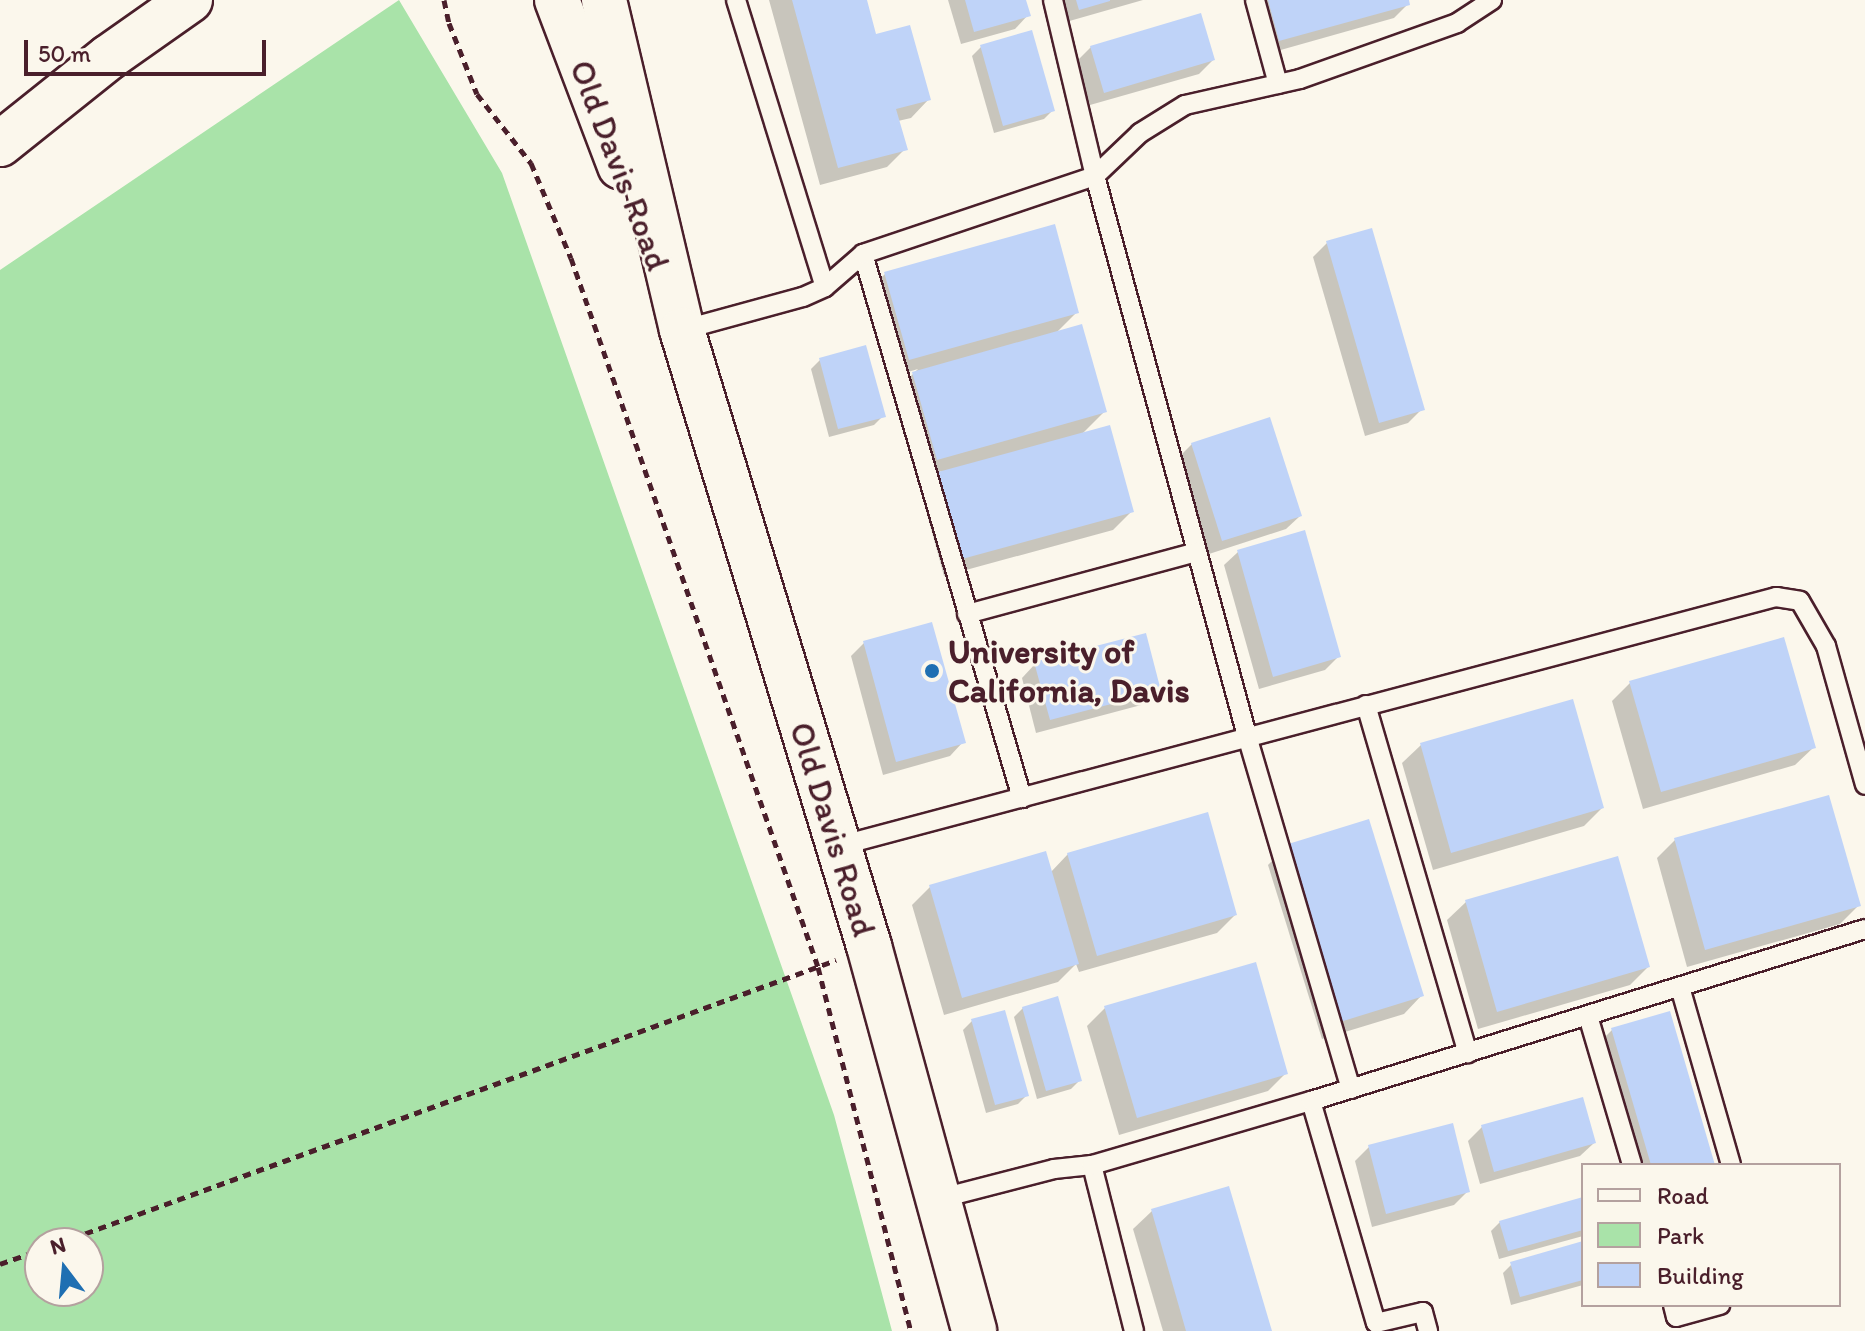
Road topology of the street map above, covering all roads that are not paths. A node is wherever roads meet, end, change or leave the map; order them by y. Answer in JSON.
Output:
{"nodes":[{"id":1,"x":190,"y":0,"type":"edge"},
{"id":2,"x":557,"y":0,"type":"edge"},
{"id":3,"x":604,"y":0,"type":"edge"},
{"id":4,"x":736,"y":0,"type":"edge"},
{"id":5,"x":1053,"y":0,"type":"edge"},
{"id":6,"x":1255,"y":0,"type":"edge"},
{"id":7,"x":1492,"y":0,"type":"edge"},
{"id":8,"x":1278,"y":84,"type":"junction"},
{"id":9,"x":0,"y":144,"type":"edge"},
{"id":10,"x":1095,"y":176,"type":"junction"},
{"id":11,"x":863,"y":254,"type":"junction"},
{"id":12,"x":825,"y":287,"type":"junction"},
{"id":13,"x":682,"y":330,"type":"junction"},
{"id":14,"x":1197,"y":552,"type":"junction"},
{"id":15,"x":967,"y":614,"type":"junction"},
{"id":16,"x":1366,"y":705,"type":"junction"},
{"id":17,"x":1247,"y":736,"type":"junction"},
{"id":18,"x":1865,"y":785,"type":"edge"},
{"id":19,"x":1022,"y":798,"type":"junction"},
{"id":20,"x":839,"y":846,"type":"junction"},
{"id":21,"x":1865,"y":929,"type":"edge"},
{"id":22,"x":1680,"y":987,"type":"junction"},
{"id":23,"x":1588,"y":1016,"type":"junction"},
{"id":24,"x":1468,"y":1053,"type":"junction"},
{"id":25,"x":1351,"y":1089,"type":"junction"},
{"id":26,"x":1311,"y":1101,"type":"junction"},
{"id":27,"x":1631,"y":1163,"type":"edge"},
{"id":28,"x":1730,"y":1163,"type":"edge"},
{"id":29,"x":1092,"y":1165,"type":"junction"},
{"id":30,"x":938,"y":1199,"type":"junction"},
{"id":31,"x":1674,"y":1307,"type":"edge"},
{"id":32,"x":1713,"y":1307,"type":"edge"},
{"id":33,"x":974,"y":1331,"type":"edge"},
{"id":34,"x":1134,"y":1331,"type":"edge"},
{"id":35,"x":1428,"y":1331,"type":"edge"}],
"edges":[{"from":1,"to":9,"type":"main road"},
{"from":2,"to":13,"type":"main road","name":"Old Davis Road"},
{"from":3,"to":13,"type":"main road","name":"Old Davis Road"},
{"from":4,"to":12,"type":"lane"},
{"from":5,"to":10,"type":"lane"},
{"from":6,"to":8,"type":"lane"},
{"from":7,"to":8,"type":"lane"},
{"from":8,"to":10,"type":"lane"},
{"from":10,"to":11,"type":"lane"},
{"from":10,"to":14,"type":"lane"},
{"from":11,"to":12,"type":"lane"},
{"from":11,"to":15,"type":"lane"},
{"from":12,"to":13,"type":"lane"},
{"from":13,"to":20,"type":"main road","name":"Old Davis Road"},
{"from":14,"to":15,"type":"lane"},
{"from":14,"to":17,"type":"lane"},
{"from":15,"to":19,"type":"lane"},
{"from":16,"to":17,"type":"lane"},
{"from":16,"to":18,"type":"lane"},
{"from":16,"to":24,"type":"lane"},
{"from":17,"to":19,"type":"lane"},
{"from":17,"to":25,"type":"lane"},
{"from":19,"to":20,"type":"lane"},
{"from":20,"to":30,"type":"main road","name":"Old Davis Road"},
{"from":21,"to":22,"type":"lane"},
{"from":22,"to":23,"type":"lane"},
{"from":22,"to":28,"type":"lane"},
{"from":23,"to":24,"type":"lane"},
{"from":23,"to":27,"type":"lane"},
{"from":24,"to":25,"type":"lane"},
{"from":25,"to":26,"type":"lane"},
{"from":26,"to":29,"type":"lane"},
{"from":26,"to":35,"type":"lane"},
{"from":29,"to":30,"type":"lane"},
{"from":29,"to":34,"type":"lane"},
{"from":30,"to":33,"type":"main road","name":"Old Davis Road"},
{"from":31,"to":32,"type":"lane"}]}
